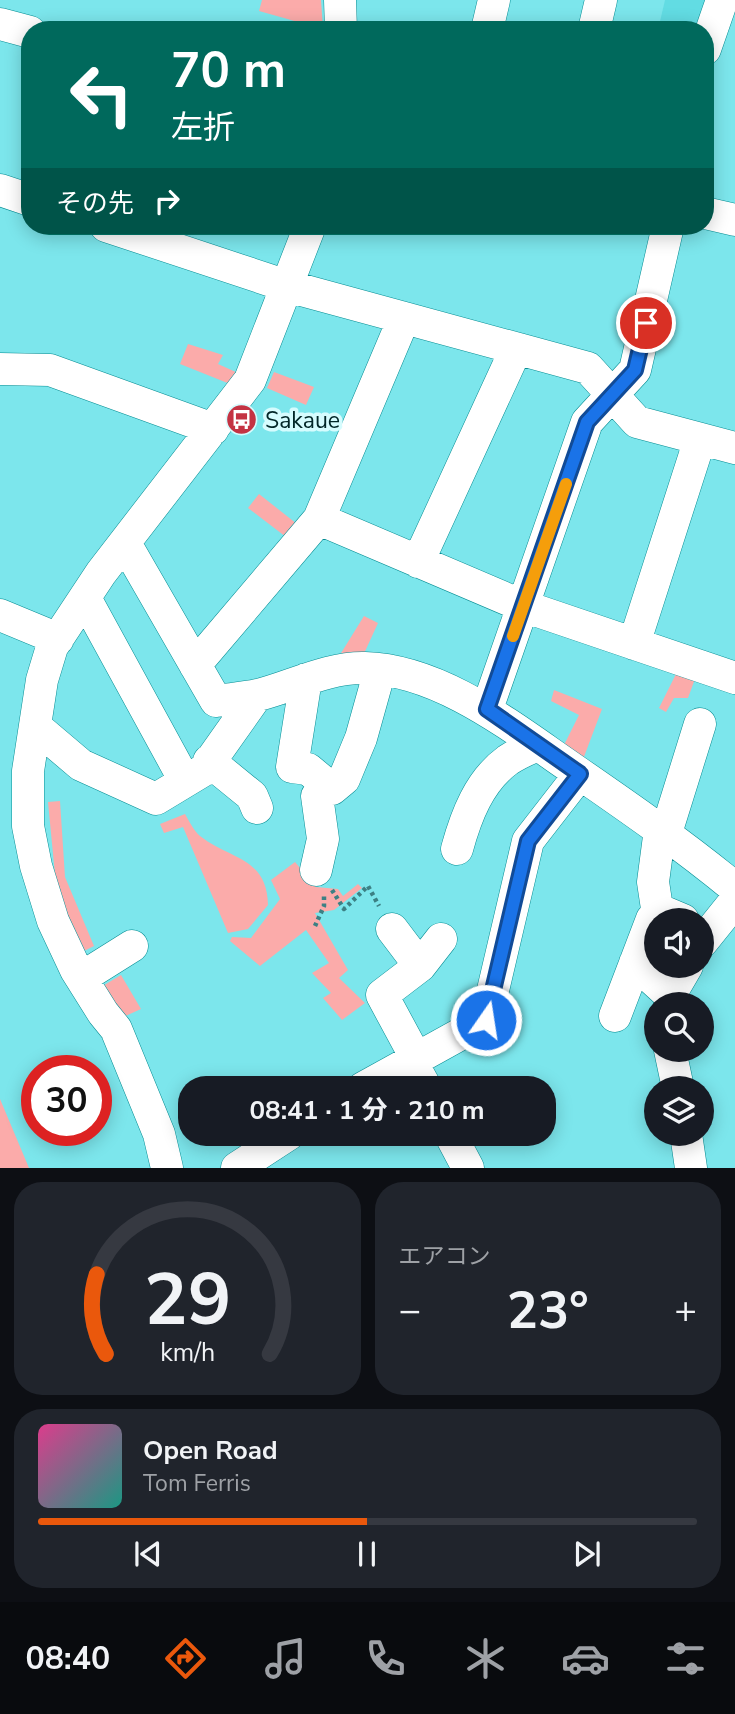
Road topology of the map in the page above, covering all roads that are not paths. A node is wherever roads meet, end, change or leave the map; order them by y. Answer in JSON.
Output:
{"nodes":[{"id":1,"x":340,"y":0,"type":"edge"},
{"id":2,"x":494,"y":0,"type":"edge"},
{"id":3,"x":601,"y":0,"type":"edge"},
{"id":4,"x":722,"y":0,"type":"edge"},
{"id":5,"x":341,"y":21,"type":"edge"},
{"id":6,"x":489,"y":21,"type":"edge"},
{"id":7,"x":596,"y":21,"type":"edge"},
{"id":8,"x":714,"y":23,"type":"edge"},
{"id":9,"x":0,"y":24,"type":"edge"},
{"id":10,"x":21,"y":30,"type":"edge"},
{"id":11,"x":0,"y":190,"type":"edge"},
{"id":12,"x":21,"y":197,"type":"edge"},
{"id":13,"x":714,"y":215,"type":"edge"},
{"id":14,"x":735,"y":220,"type":"edge"},
{"id":15,"x":133,"y":235,"type":"edge"},
{"id":16,"x":307,"y":235,"type":"edge"},
{"id":17,"x":666,"y":235,"type":"edge"},
{"id":18,"x":287,"y":286,"type":"junction"},
{"id":19,"x":404,"y":318,"type":"junction"},
{"id":20,"x":516,"y":349,"type":"junction"},
{"id":21,"x":0,"y":369,"type":"edge"},
{"id":22,"x":612,"y":395,"type":"junction"},
{"id":23,"x":212,"y":429,"type":"junction"},
{"id":24,"x":725,"y":439,"type":"edge"},
{"id":25,"x":319,"y":519,"type":"junction"},
{"id":26,"x":125,"y":543,"type":"junction"},
{"id":27,"x":418,"y":562,"type":"junction"},
{"id":28,"x":85,"y":598,"type":"junction"},
{"id":29,"x":523,"y":606,"type":"junction"},
{"id":30,"x":0,"y":615,"type":"edge"},
{"id":31,"x":58,"y":639,"type":"junction"},
{"id":32,"x":634,"y":644,"type":"junction"},
{"id":33,"x":195,"y":664,"type":"junction"},
{"id":34,"x":380,"y":670,"type":"junction"},
{"id":35,"x":735,"y":678,"type":"edge"},
{"id":36,"x":306,"y":679,"type":"junction"},
{"id":37,"x":257,"y":695,"type":"junction"},
{"id":38,"x":487,"y":709,"type":"junction"},
{"id":39,"x":700,"y":724,"type":"dead end"},
{"id":40,"x":34,"y":726,"type":"junction"},
{"id":41,"x":538,"y":745,"type":"junction"},
{"id":42,"x":209,"y":761,"type":"junction"},
{"id":43,"x":580,"y":774,"type":"junction"},
{"id":44,"x":185,"y":781,"type":"junction"},
{"id":45,"x":329,"y":787,"type":"junction"},
{"id":46,"x":257,"y":808,"type":"dead end"},
{"id":47,"x":663,"y":831,"type":"junction"},
{"id":48,"x":457,"y":849,"type":"dead end"},
{"id":49,"x":323,"y":879,"type":"road end"},
{"id":50,"x":735,"y":888,"type":"edge"},
{"id":51,"x":735,"y":901,"type":"edge"},
{"id":52,"x":674,"y":908,"type":"edge"},
{"id":53,"x":714,"y":914,"type":"edge"},
{"id":54,"x":392,"y":929,"type":"road end"},
{"id":55,"x":441,"y":939,"type":"dead end"},
{"id":56,"x":644,"y":939,"type":"edge"},
{"id":57,"x":132,"y":946,"type":"dead end"},
{"id":58,"x":635,"y":962,"type":"junction"},
{"id":59,"x":420,"y":966,"type":"junction"},
{"id":60,"x":81,"y":978,"type":"junction"},
{"id":61,"x":663,"y":992,"type":"edge"},
{"id":62,"x":615,"y":1016,"type":"dead end"},
{"id":63,"x":414,"y":1059,"type":"junction"},
{"id":64,"x":384,"y":1076,"type":"edge"},
{"id":65,"x":421,"y":1076,"type":"edge"},
{"id":66,"x":271,"y":1146,"type":"edge"},
{"id":67,"x":456,"y":1146,"type":"edge"},
{"id":68,"x":687,"y":1146,"type":"edge"},
{"id":69,"x":167,"y":1168,"type":"edge"},
{"id":70,"x":237,"y":1168,"type":"edge"},
{"id":71,"x":468,"y":1168,"type":"edge"},
{"id":72,"x":691,"y":1168,"type":"edge"}],
"edges":[{"from":1,"to":5,"type":"street"},
{"from":2,"to":6,"type":"street"},
{"from":3,"to":7,"type":"street"},
{"from":4,"to":8,"type":"street"},
{"from":9,"to":10,"type":"street"},
{"from":11,"to":12,"type":"street"},
{"from":13,"to":14,"type":"street"},
{"from":15,"to":18,"type":"street"},
{"from":16,"to":18,"type":"street"},
{"from":17,"to":22,"type":"street"},
{"from":18,"to":19,"type":"street"},
{"from":18,"to":23,"type":"street"},
{"from":19,"to":20,"type":"street"},
{"from":19,"to":25,"type":"street"},
{"from":20,"to":22,"type":"street"},
{"from":20,"to":27,"type":"street"},
{"from":21,"to":23,"type":"street"},
{"from":22,"to":24,"type":"street"},
{"from":22,"to":29,"type":"street"},
{"from":23,"to":26,"type":"street"},
{"from":24,"to":32,"type":"street"},
{"from":25,"to":27,"type":"street"},
{"from":25,"to":33,"type":"street"},
{"from":26,"to":28,"type":"street"},
{"from":26,"to":33,"type":"street"},
{"from":27,"to":29,"type":"street"},
{"from":28,"to":31,"type":"street"},
{"from":28,"to":44,"type":"street"},
{"from":29,"to":32,"type":"street"},
{"from":29,"to":38,"type":"street"},
{"from":30,"to":31,"type":"street"},
{"from":31,"to":40,"type":"street"},
{"from":32,"to":35,"type":"street"},
{"from":33,"to":37,"type":"street"},
{"from":34,"to":36,"type":"street"},
{"from":34,"to":38,"type":"street"},
{"from":34,"to":45,"type":"street"},
{"from":36,"to":37,"type":"street"},
{"from":36,"to":45,"type":"street"},
{"from":37,"to":42,"type":"street"},
{"from":38,"to":41,"type":"street"},
{"from":39,"to":47,"type":"street"},
{"from":40,"to":44,"type":"street"},
{"from":40,"to":60,"type":"street"},
{"from":41,"to":43,"type":"street"},
{"from":41,"to":48,"type":"street"},
{"from":42,"to":44,"type":"street"},
{"from":42,"to":46,"type":"street"},
{"from":43,"to":47,"type":"street"},
{"from":43,"to":63,"type":"street"},
{"from":45,"to":49,"type":"street"},
{"from":47,"to":50,"type":"street"},
{"from":47,"to":52,"type":"street"},
{"from":51,"to":53,"type":"street"},
{"from":54,"to":59,"type":"street"},
{"from":55,"to":59,"type":"street"},
{"from":56,"to":58,"type":"street"},
{"from":57,"to":60,"type":"street"},
{"from":58,"to":61,"type":"street"},
{"from":58,"to":62,"type":"street"},
{"from":59,"to":63,"type":"street"},
{"from":60,"to":69,"type":"street"},
{"from":63,"to":64,"type":"street"},
{"from":63,"to":65,"type":"street"},
{"from":66,"to":70,"type":"street"},
{"from":67,"to":71,"type":"street"},
{"from":68,"to":72,"type":"street"}]}
